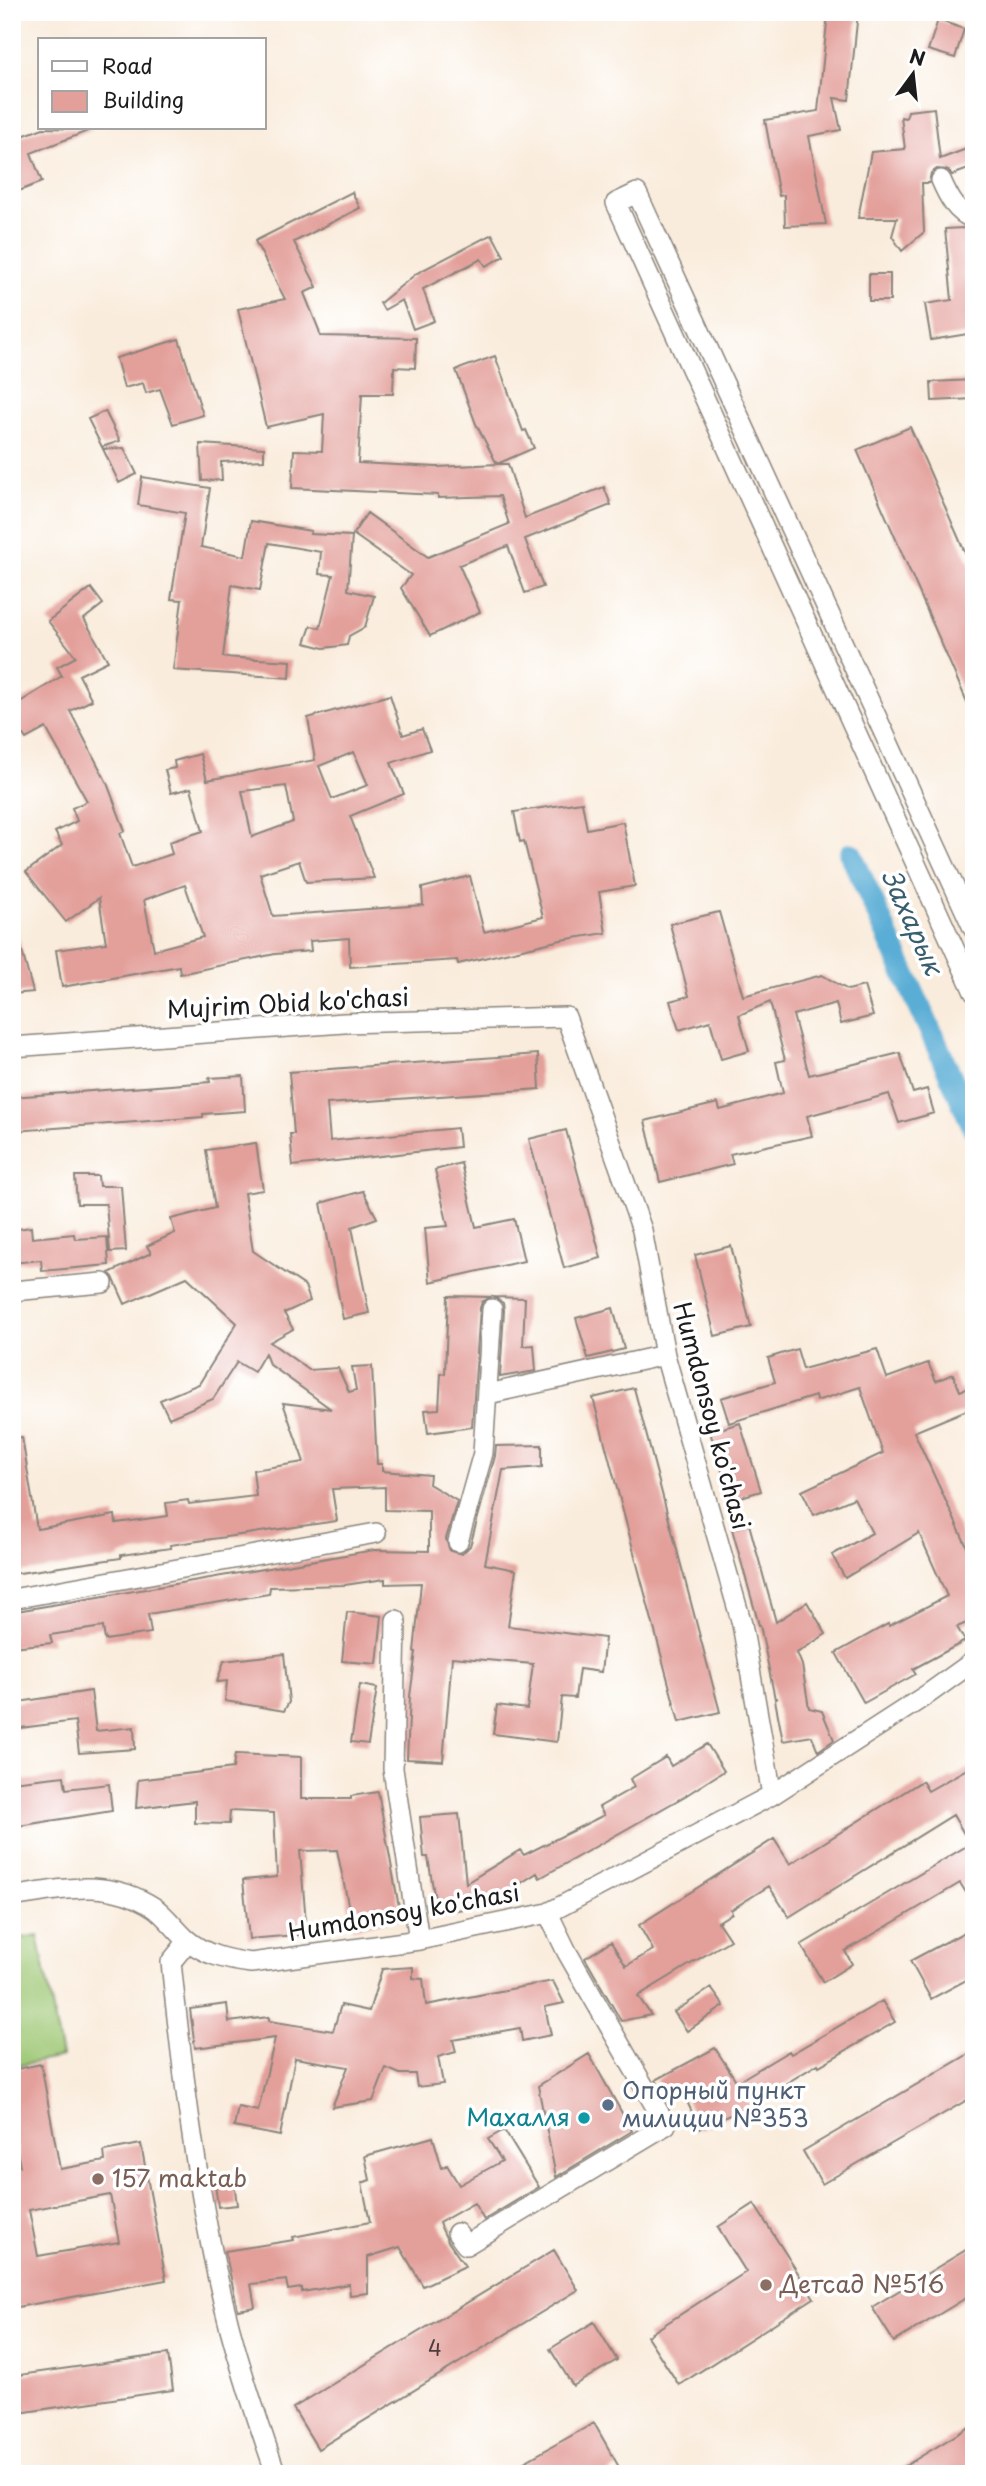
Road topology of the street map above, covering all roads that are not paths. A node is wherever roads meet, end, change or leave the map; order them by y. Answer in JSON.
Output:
{"nodes":[{"id":1,"x":941,"y":180,"type":"dead end"},
{"id":2,"x":974,"y":219,"type":"edge"},
{"id":3,"x":974,"y":930,"type":"edge"},
{"id":4,"x":974,"y":992,"type":"edge"},
{"id":5,"x":566,"y":1017,"type":"joint"},
{"id":6,"x":12,"y":1047,"type":"edge"},
{"id":7,"x":103,"y":1283,"type":"dead end"},
{"id":8,"x":12,"y":1291,"type":"edge"},
{"id":9,"x":492,"y":1309,"type":"dead end"},
{"id":10,"x":665,"y":1355,"type":"junction"},
{"id":11,"x":488,"y":1394,"type":"junction"},
{"id":12,"x":376,"y":1534,"type":"dead end"},
{"id":13,"x":458,"y":1542,"type":"dead end"},
{"id":14,"x":12,"y":1599,"type":"edge"},
{"id":15,"x":396,"y":1620,"type":"dead end"},
{"id":16,"x":974,"y":1661,"type":"edge"},
{"id":17,"x":772,"y":1795,"type":"junction"},
{"id":18,"x":12,"y":1897,"type":"edge"},
{"id":19,"x":548,"y":1913,"type":"junction"},
{"id":20,"x":419,"y":1940,"type":"junction"},
{"id":21,"x":188,"y":1941,"type":"junction"},
{"id":22,"x":457,"y":2233,"type":"dead end"},
{"id":23,"x":276,"y":2474,"type":"edge"}],
"edges":[{"from":1,"to":2,"type":"street"},
{"from":3,"to":4,"type":"street"},
{"from":5,"to":6,"type":"street","name":"Mujrim Obid ko'chasi"},
{"from":5,"to":10,"type":"street","name":"Humdonsoy ko'chasi"},
{"from":7,"to":8,"type":"street"},
{"from":9,"to":11,"type":"street"},
{"from":10,"to":11,"type":"street"},
{"from":10,"to":17,"type":"street","name":"Humdonsoy ko'chasi"},
{"from":11,"to":13,"type":"street"},
{"from":12,"to":14,"type":"street"},
{"from":15,"to":20,"type":"street"},
{"from":16,"to":17,"type":"street","name":"Humdonsoy ko'chasi"},
{"from":17,"to":19,"type":"street","name":"Humdonsoy ko'chasi"},
{"from":18,"to":21,"type":"street","name":"Humdonsoy ko'chasi"},
{"from":19,"to":20,"type":"street","name":"Humdonsoy ko'chasi"},
{"from":19,"to":22,"type":"street"},
{"from":20,"to":21,"type":"street","name":"Humdonsoy ko'chasi"},
{"from":21,"to":23,"type":"street"}]}
